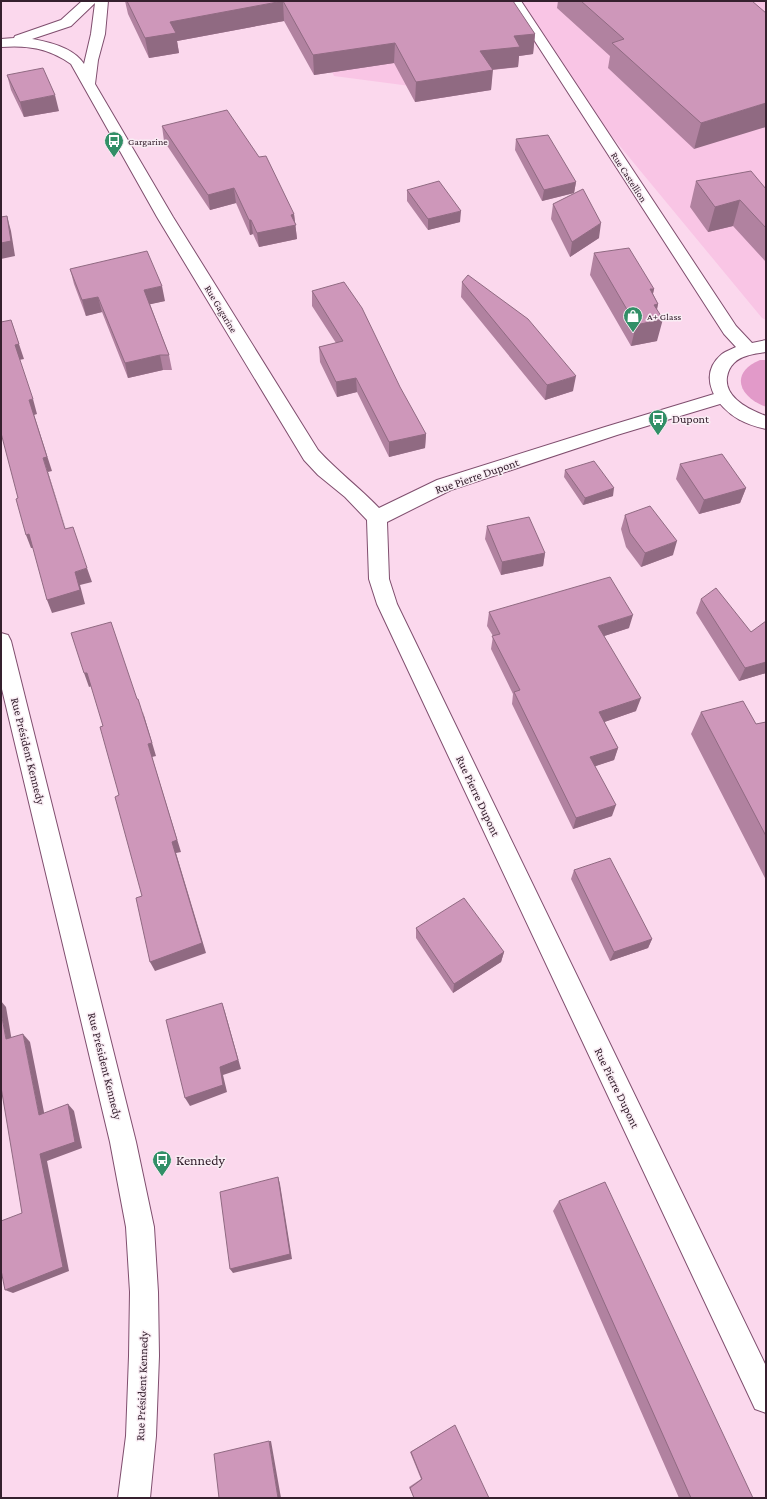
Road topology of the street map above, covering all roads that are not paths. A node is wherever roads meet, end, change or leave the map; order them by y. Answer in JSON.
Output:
{"nodes":[{"id":1,"x":90,"y":1,"type":"edge"},
{"id":2,"x":102,"y":1,"type":"edge"},
{"id":3,"x":515,"y":1,"type":"edge"},
{"id":4,"x":66,"y":23,"type":"junction"},
{"id":5,"x":98,"y":34,"type":"junction"},
{"id":6,"x":4,"y":42,"type":"edge"},
{"id":7,"x":60,"y":51,"type":"junction"},
{"id":8,"x":89,"y":83,"type":"junction"},
{"id":9,"x":766,"y":346,"type":"edge"},
{"id":10,"x":747,"y":348,"type":"junction"},
{"id":11,"x":724,"y":397,"type":"junction"},
{"id":12,"x":766,"y":423,"type":"edge"},
{"id":13,"x":377,"y":518,"type":"junction"},
{"id":14,"x":1,"y":641,"type":"edge"},
{"id":15,"x":766,"y":1398,"type":"edge"},
{"id":16,"x":134,"y":1498,"type":"edge"}],
"edges":[{"from":1,"to":4,"type":"street"},
{"from":2,"to":5,"type":"street"},
{"from":3,"to":10,"type":"street","name":"Rue Castellion"},
{"from":4,"to":6,"type":"street"},
{"from":4,"to":7,"type":"street"},
{"from":5,"to":7,"type":"street"},
{"from":5,"to":8,"type":"street"},
{"from":6,"to":7,"type":"street"},
{"from":7,"to":8,"type":"street","name":"Rue Gagarine"},
{"from":8,"to":13,"type":"street","name":"Rue Gagarine"},
{"from":9,"to":10,"type":"street"},
{"from":10,"to":11,"type":"street"},
{"from":11,"to":12,"type":"street"},
{"from":11,"to":13,"type":"street","name":"Rue Pierre Dupont"},
{"from":13,"to":15,"type":"street","name":"Rue Pierre Dupont"},
{"from":14,"to":16,"type":"street","name":"Rue Président Kennedy"}]}
